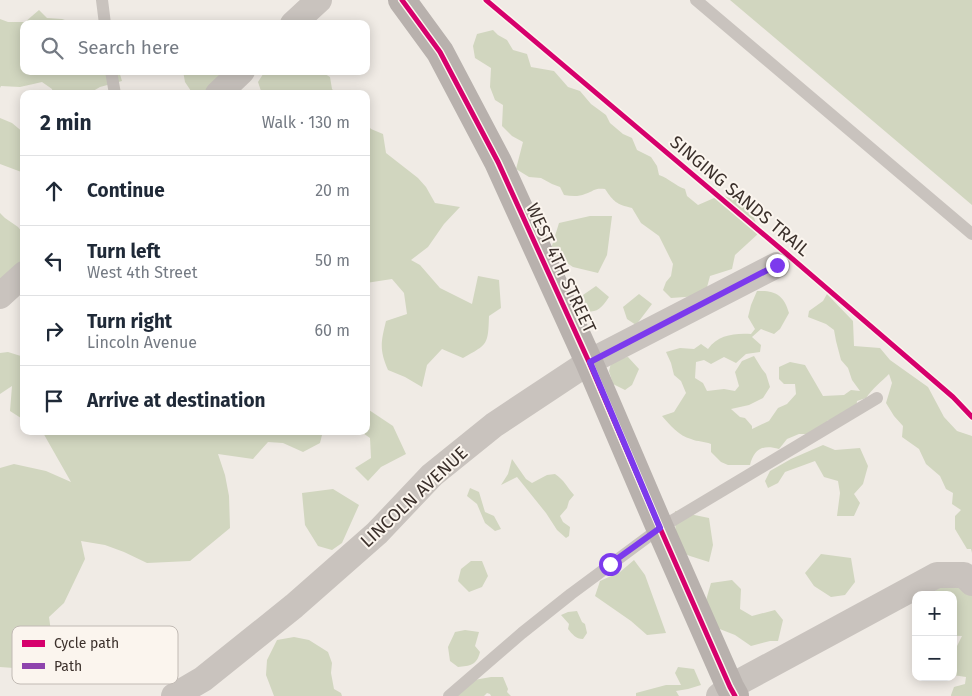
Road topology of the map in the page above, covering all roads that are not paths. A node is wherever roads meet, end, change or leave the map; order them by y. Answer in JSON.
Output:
{"nodes":[{"id":1,"x":102,"y":0,"type":"edge"},
{"id":2,"x":319,"y":0,"type":"edge"},
{"id":3,"x":402,"y":0,"type":"edge"},
{"id":4,"x":696,"y":0,"type":"edge"},
{"id":5,"x":104,"y":20,"type":"edge"},
{"id":6,"x":297,"y":20,"type":"edge"},
{"id":7,"x":112,"y":75,"type":"edge"},
{"id":8,"x":238,"y":75,"type":"edge"},
{"id":9,"x":114,"y":90,"type":"edge"},
{"id":10,"x":222,"y":90,"type":"edge"},
{"id":11,"x":972,"y":234,"type":"edge"},
{"id":12,"x":777,"y":265,"type":"dead end"},
{"id":13,"x":20,"y":278,"type":"edge"},
{"id":14,"x":0,"y":296,"type":"edge"},
{"id":15,"x":590,"y":362,"type":"junction"},
{"id":16,"x":877,"y":398,"type":"dead end"},
{"id":17,"x":660,"y":528,"type":"junction"},
{"id":18,"x":972,"y":583,"type":"edge"},
{"id":19,"x":728,"y":693,"type":"edge"},
{"id":20,"x":174,"y":696,"type":"edge"},
{"id":21,"x":449,"y":696,"type":"edge"}],
"edges":[{"from":1,"to":5,"type":"lane"},
{"from":2,"to":6,"type":"street"},
{"from":3,"to":15,"type":"main road","name":"WEST 4TH STREET"},
{"from":4,"to":11,"type":"lane"},
{"from":7,"to":9,"type":"lane"},
{"from":8,"to":10,"type":"street"},
{"from":12,"to":15,"type":"street","name":"LINCOLN AVENUE"},
{"from":13,"to":14,"type":"street"},
{"from":15,"to":17,"type":"main road","name":"WEST 4TH STREET"},
{"from":15,"to":20,"type":"street","name":"LINCOLN AVENUE"},
{"from":16,"to":17,"type":"lane"},
{"from":17,"to":19,"type":"main road","name":"WEST 4TH STREET"},
{"from":17,"to":21,"type":"lane"},
{"from":18,"to":19,"type":"street"}]}
